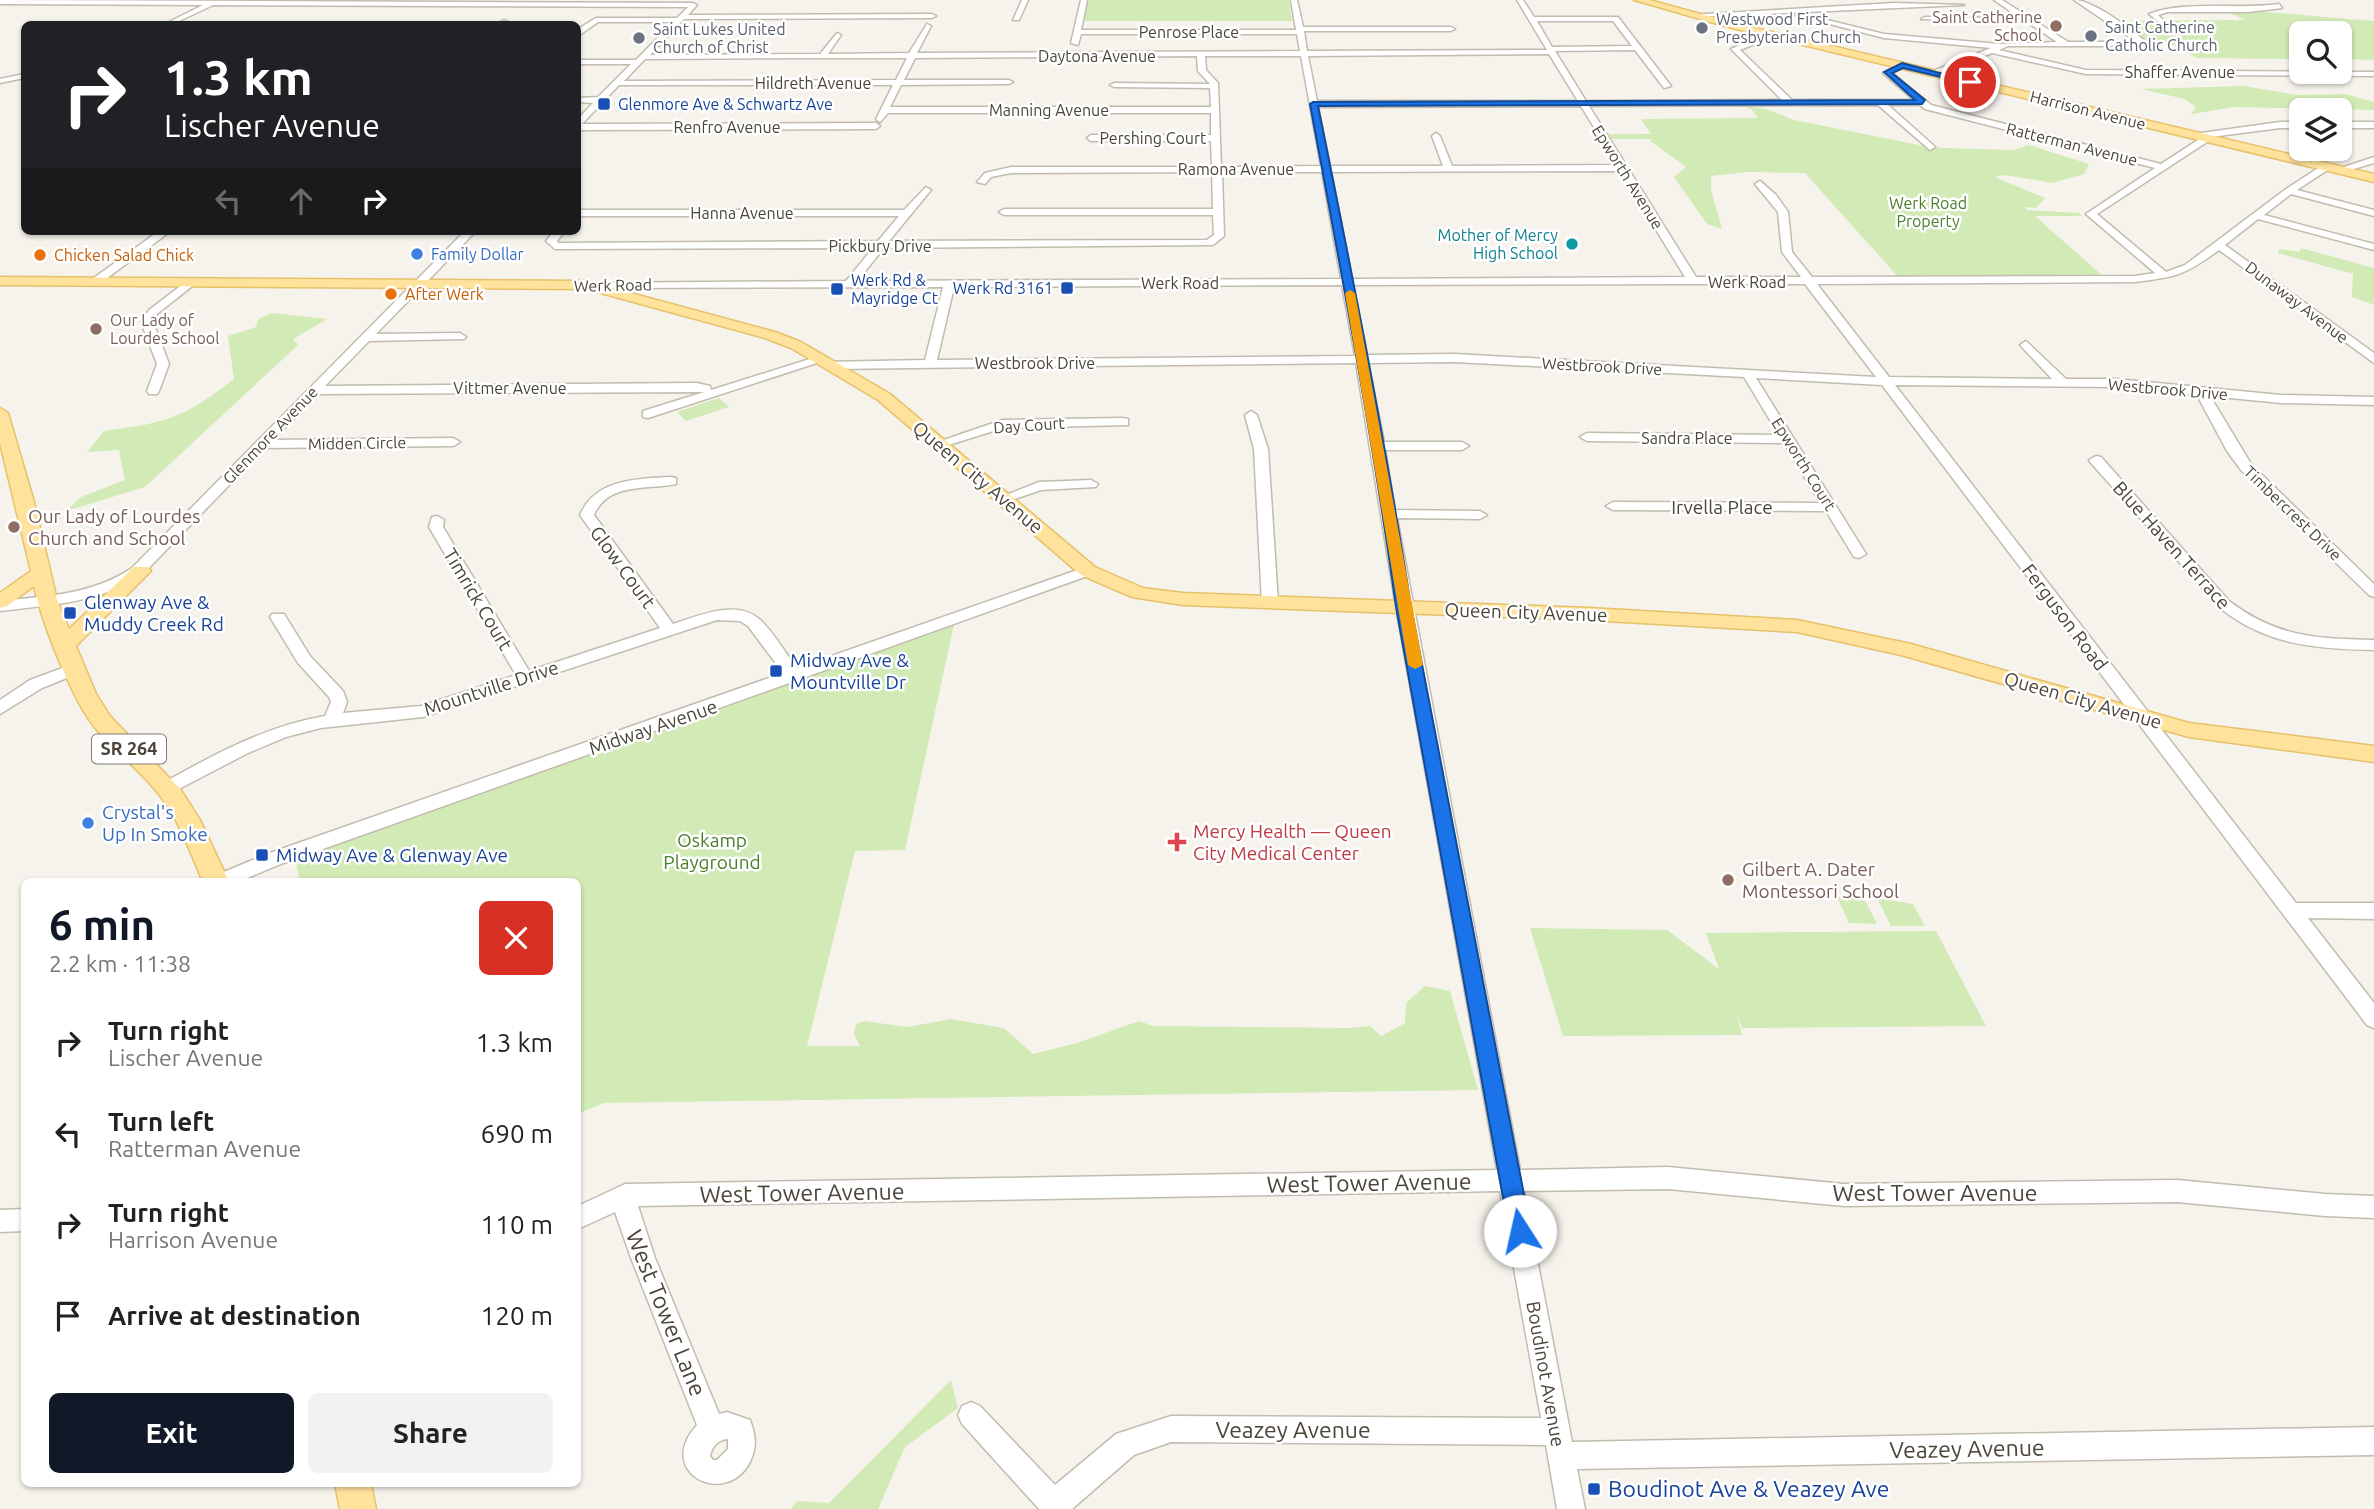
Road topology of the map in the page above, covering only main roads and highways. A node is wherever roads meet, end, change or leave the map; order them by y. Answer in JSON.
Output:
{"nodes":[{"id":1,"x":1639,"y":0,"type":"edge"},
{"id":2,"x":2374,"y":178,"type":"edge"},
{"id":3,"x":2,"y":282,"type":"edge"},
{"id":4,"x":586,"y":285,"type":"joint"},
{"id":5,"x":824,"y":362,"type":"joint"},
{"id":6,"x":0,"y":413,"type":"edge"},
{"id":7,"x":5,"y":449,"type":"edge"},
{"id":8,"x":1003,"y":499,"type":"joint"},
{"id":9,"x":141,"y":571,"type":"road end"},
{"id":10,"x":1088,"y":571,"type":"joint"},
{"id":11,"x":40,"y":573,"type":"junction"},
{"id":12,"x":1270,"y":603,"type":"joint"},
{"id":13,"x":0,"y":604,"type":"edge"},
{"id":14,"x":64,"y":646,"type":"junction"},
{"id":15,"x":2374,"y":754,"type":"edge"},
{"id":16,"x":216,"y":878,"type":"edge"},
{"id":17,"x":354,"y":1487,"type":"edge"},
{"id":18,"x":358,"y":1509,"type":"edge"}],
"edges":[{"from":1,"to":2,"type":"main road","name":"Harrison Avenue"},
{"from":3,"to":4,"type":"main road","name":"Werk Road"},
{"from":4,"to":5,"type":"main road","name":"Queen City Avenue"},
{"from":5,"to":8,"type":"main road","name":"Queen City Avenue"},
{"from":6,"to":7,"type":"main road","number":"SR 264"},
{"from":7,"to":11,"type":"main road","number":"SR 264"},
{"from":8,"to":10,"type":"main road","name":"Queen City Avenue"},
{"from":9,"to":14,"type":"main road"},
{"from":10,"to":12,"type":"main road","name":"Queen City Avenue"},
{"from":11,"to":13,"type":"main road"},
{"from":11,"to":14,"type":"main road","number":"SR 264"},
{"from":12,"to":15,"type":"main road","name":"Queen City Avenue"},
{"from":14,"to":16,"type":"main road","number":"SR 264"},
{"from":17,"to":18,"type":"main road"}]}
